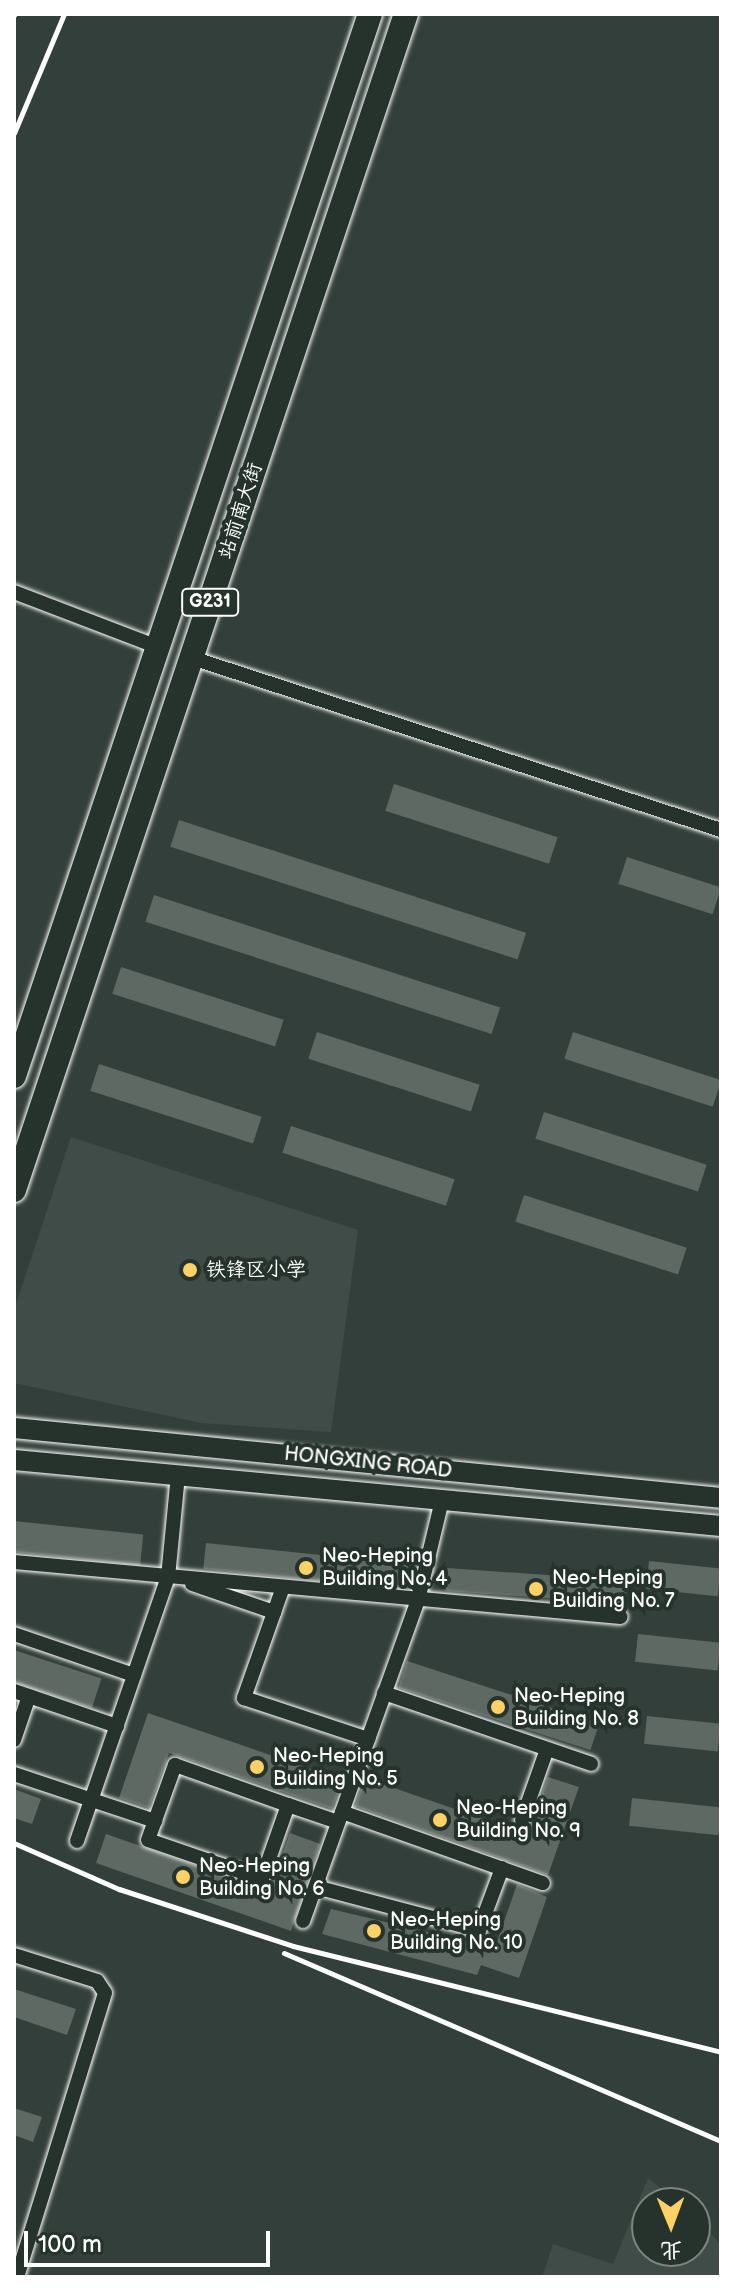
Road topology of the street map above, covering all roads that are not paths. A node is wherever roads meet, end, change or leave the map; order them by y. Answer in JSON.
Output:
{"nodes":[{"id":1,"x":370,"y":14,"type":"edge"},
{"id":2,"x":406,"y":14,"type":"edge"},
{"id":3,"x":14,"y":592,"type":"edge"},
{"id":4,"x":158,"y":647,"type":"junction"},
{"id":5,"x":192,"y":658,"type":"junction"},
{"id":6,"x":721,"y":830,"type":"edge"},
{"id":7,"x":14,"y":1076,"type":"edge"},
{"id":8,"x":14,"y":1190,"type":"edge"},
{"id":9,"x":14,"y":1428,"type":"edge"},
{"id":10,"x":14,"y":1460,"type":"edge"},
{"id":11,"x":178,"y":1475,"type":"junction"},
{"id":12,"x":721,"y":1498,"type":"edge"},
{"id":13,"x":442,"y":1500,"type":"junction"},
{"id":14,"x":721,"y":1526,"type":"edge"},
{"id":15,"x":14,"y":1562,"type":"edge"},
{"id":16,"x":168,"y":1577,"type":"junction"},
{"id":17,"x":283,"y":1587,"type":"junction"},
{"id":18,"x":418,"y":1600,"type":"junction"},
{"id":19,"x":274,"y":1612,"type":"junction"},
{"id":20,"x":621,"y":1617,"type":"dead end"},
{"id":21,"x":14,"y":1634,"type":"edge"},
{"id":22,"x":134,"y":1675,"type":"junction"},
{"id":23,"x":14,"y":1691,"type":"edge"},
{"id":24,"x":384,"y":1693,"type":"junction"},
{"id":25,"x":29,"y":1696,"type":"junction"},
{"id":26,"x":117,"y":1726,"type":"junction"},
{"id":27,"x":368,"y":1739,"type":"junction"},
{"id":28,"x":14,"y":1740,"type":"edge"},
{"id":29,"x":547,"y":1749,"type":"junction"},
{"id":30,"x":591,"y":1764,"type":"dead end"},
{"id":31,"x":14,"y":1774,"type":"edge"},
{"id":32,"x":91,"y":1800,"type":"junction"},
{"id":33,"x":288,"y":1805,"type":"junction"},
{"id":34,"x":340,"y":1817,"type":"junction"},
{"id":35,"x":522,"y":1820,"type":"dead end"},
{"id":36,"x":155,"y":1821,"type":"junction"},
{"id":37,"x":77,"y":1841,"type":"dead end"},
{"id":38,"x":502,"y":1868,"type":"junction"},
{"id":39,"x":543,"y":1883,"type":"dead end"},
{"id":40,"x":316,"y":1887,"type":"junction"},
{"id":41,"x":303,"y":1921,"type":"dead end"},
{"id":42,"x":14,"y":1955,"type":"edge"},
{"id":43,"x":17,"y":2277,"type":"edge"}],
"edges":[{"from":1,"to":4,"type":"highway","name":"站前南大街","number":"G231"},
{"from":2,"to":5,"type":"highway","name":"站前南大街","number":"G231"},
{"from":3,"to":4,"type":"street"},
{"from":4,"to":7,"type":"highway","name":"站前南大街","number":"G231"},
{"from":5,"to":6,"type":"street"},
{"from":5,"to":8,"type":"highway","name":"站前南大街","number":"G231"},
{"from":9,"to":12,"type":"street","name":"HONGXING ROAD"},
{"from":10,"to":11,"type":"street","name":"HONGXING ROAD"},
{"from":11,"to":13,"type":"street","name":"HONGXING ROAD"},
{"from":11,"to":16,"type":"street"},
{"from":13,"to":14,"type":"street","name":"HONGXING ROAD"},
{"from":13,"to":18,"type":"street"},
{"from":15,"to":16,"type":"street"},
{"from":16,"to":17,"type":"street"},
{"from":16,"to":19,"type":"street"},
{"from":16,"to":22,"type":"street"},
{"from":17,"to":18,"type":"street"},
{"from":17,"to":19,"type":"street"},
{"from":18,"to":20,"type":"street"},
{"from":18,"to":24,"type":"street"},
{"from":19,"to":27,"type":"street"},
{"from":21,"to":22,"type":"street"},
{"from":22,"to":26,"type":"street"},
{"from":23,"to":25,"type":"street"},
{"from":24,"to":27,"type":"street"},
{"from":24,"to":29,"type":"street"},
{"from":25,"to":26,"type":"street"},
{"from":25,"to":28,"type":"street"},
{"from":26,"to":32,"type":"street"},
{"from":27,"to":34,"type":"street"},
{"from":29,"to":30,"type":"street"},
{"from":29,"to":35,"type":"street"},
{"from":31,"to":32,"type":"street"},
{"from":32,"to":36,"type":"street"},
{"from":32,"to":37,"type":"street"},
{"from":33,"to":34,"type":"street"},
{"from":33,"to":36,"type":"street"},
{"from":33,"to":36,"type":"street"},
{"from":34,"to":38,"type":"street"},
{"from":34,"to":40,"type":"street"},
{"from":38,"to":39,"type":"street"},
{"from":38,"to":40,"type":"street"},
{"from":40,"to":41,"type":"street"},
{"from":42,"to":43,"type":"street"}]}
